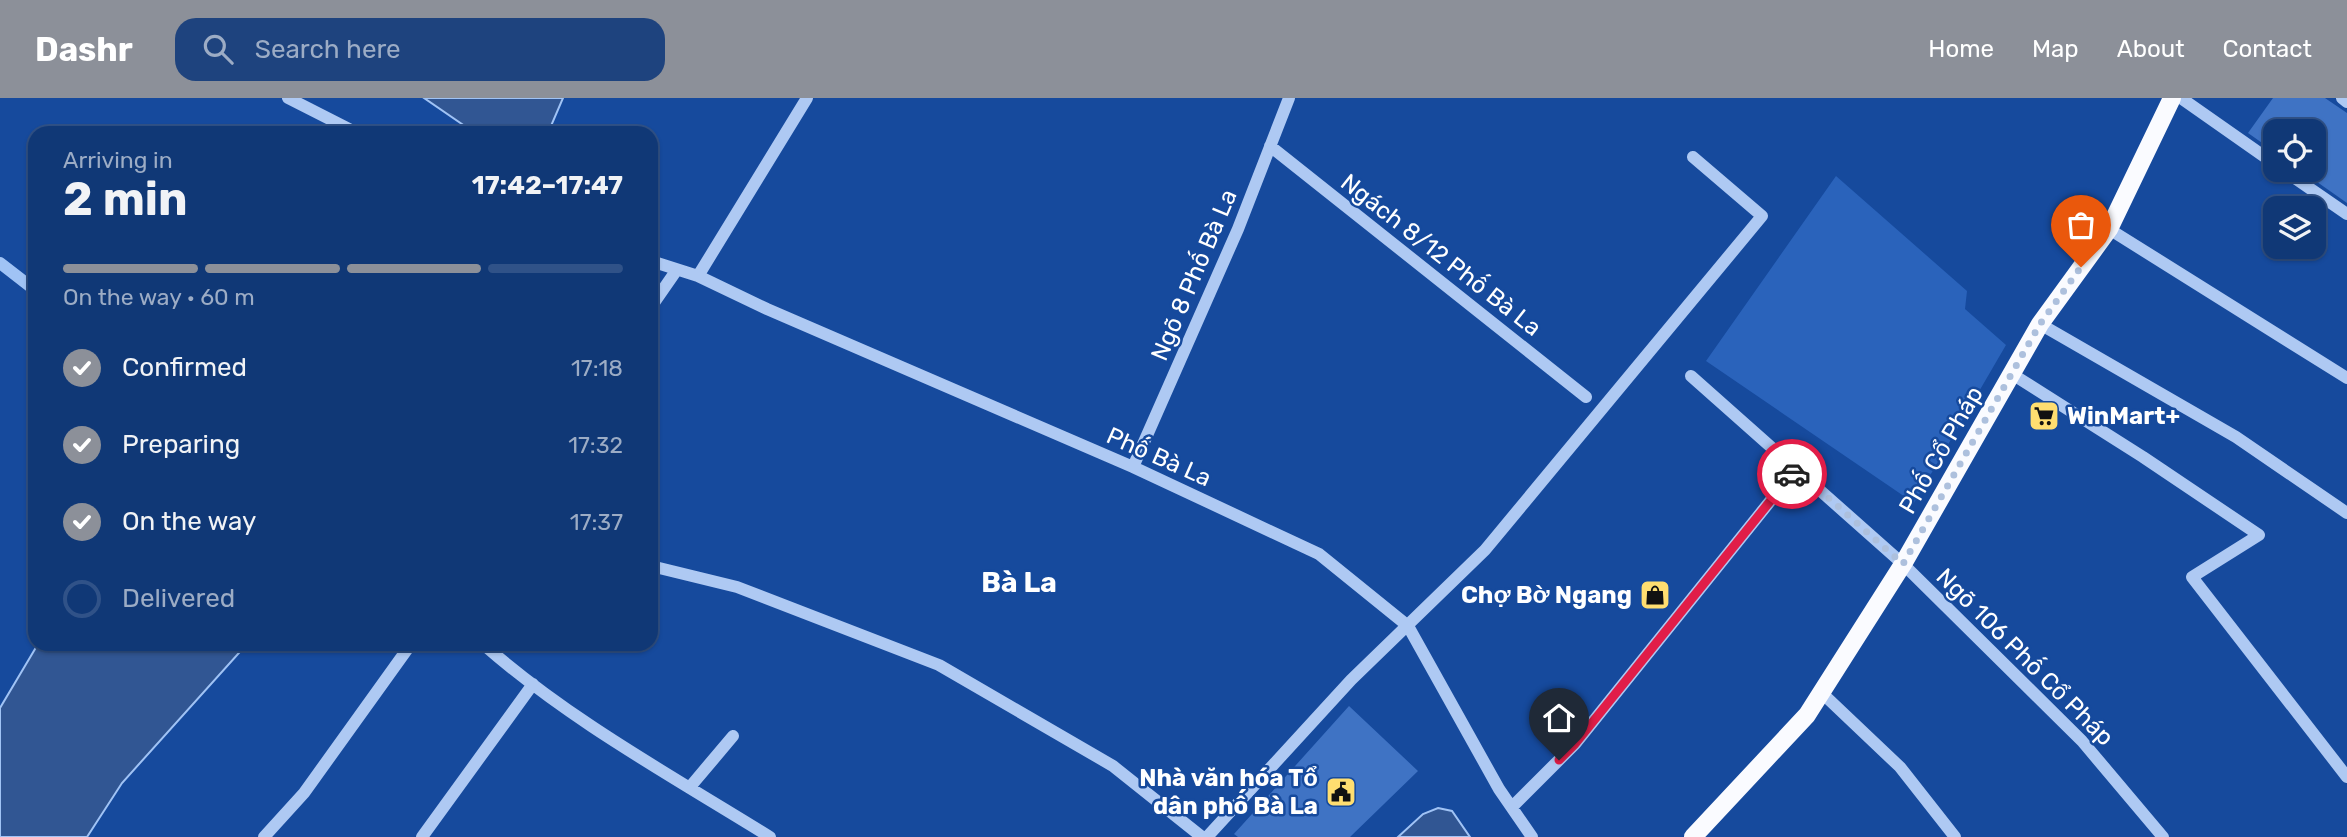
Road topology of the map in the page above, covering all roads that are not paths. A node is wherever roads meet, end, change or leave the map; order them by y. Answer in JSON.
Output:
{"nodes":[{"id":1,"x":288,"y":98,"type":"edge"},
{"id":2,"x":807,"y":98,"type":"edge"},
{"id":3,"x":1289,"y":98,"type":"edge"},
{"id":4,"x":2172,"y":98,"type":"edge"},
{"id":5,"x":2181,"y":98,"type":"edge"},
{"id":6,"x":2342,"y":98,"type":"edge"},
{"id":7,"x":2347,"y":102,"type":"edge"},
{"id":8,"x":343,"y":126,"type":"edge"},
{"id":9,"x":1270,"y":146,"type":"junction"},
{"id":10,"x":2263,"y":156,"type":"edge"},
{"id":11,"x":1693,"y":157,"type":"dead end"},
{"id":12,"x":2300,"y":182,"type":"edge"},
{"id":13,"x":2347,"y":214,"type":"edge"},
{"id":14,"x":2109,"y":229,"type":"junction"},
{"id":15,"x":658,"y":264,"type":"edge"},
{"id":16,"x":676,"y":271,"type":"junction"},
{"id":17,"x":698,"y":276,"type":"junction"},
{"id":18,"x":658,"y":297,"type":"edge"},
{"id":19,"x":2040,"y":324,"type":"junction"},
{"id":20,"x":2012,"y":374,"type":"junction"},
{"id":21,"x":1691,"y":376,"type":"dead end"},
{"id":22,"x":2347,"y":378,"type":"edge"},
{"id":23,"x":1586,"y":397,"type":"dead end"},
{"id":24,"x":1133,"y":467,"type":"junction"},
{"id":25,"x":1796,"y":469,"type":"junction"},
{"id":26,"x":2347,"y":513,"type":"edge"},
{"id":27,"x":1903,"y":564,"type":"junction"},
{"id":28,"x":658,"y":568,"type":"edge"},
{"id":29,"x":1408,"y":626,"type":"junction"},
{"id":30,"x":406,"y":651,"type":"edge"},
{"id":31,"x":491,"y":651,"type":"edge"},
{"id":32,"x":533,"y":684,"type":"junction"},
{"id":33,"x":1822,"y":693,"type":"junction"},
{"id":34,"x":733,"y":736,"type":"dead end"},
{"id":35,"x":2347,"y":777,"type":"edge"},
{"id":36,"x":690,"y":787,"type":"junction"},
{"id":37,"x":1512,"y":807,"type":"junction"},
{"id":38,"x":264,"y":837,"type":"edge"},
{"id":39,"x":422,"y":837,"type":"edge"},
{"id":40,"x":770,"y":837,"type":"edge"},
{"id":41,"x":1205,"y":837,"type":"edge"},
{"id":42,"x":1532,"y":837,"type":"edge"},
{"id":43,"x":1693,"y":837,"type":"edge"},
{"id":44,"x":1955,"y":837,"type":"edge"},
{"id":45,"x":2163,"y":837,"type":"edge"}],
"edges":[{"from":1,"to":8,"type":"street"},
{"from":2,"to":17,"type":"street"},
{"from":3,"to":9,"type":"street","name":"Ngõ 8 Phố Bà La"},
{"from":4,"to":14,"type":"main road","name":"Phố Cổ Pháp"},
{"from":5,"to":10,"type":"street"},
{"from":6,"to":7,"type":"street"},
{"from":9,"to":23,"type":"street","name":"Ngách 8/12 Phố Bà La"},
{"from":9,"to":24,"type":"street","name":"Ngõ 8 Phố Bà La"},
{"from":11,"to":29,"type":"street"},
{"from":12,"to":13,"type":"street"},
{"from":14,"to":19,"type":"main road","name":"Phố Cổ Pháp"},
{"from":14,"to":22,"type":"street"},
{"from":15,"to":16,"type":"street","name":"Phố Bà La"},
{"from":16,"to":17,"type":"street","name":"Phố Bà La"},
{"from":16,"to":18,"type":"street"},
{"from":17,"to":24,"type":"street","name":"Phố Bà La"},
{"from":19,"to":20,"type":"main road","name":"Phố Cổ Pháp"},
{"from":19,"to":26,"type":"street"},
{"from":20,"to":27,"type":"main road","name":"Phố Cổ Pháp"},
{"from":20,"to":35,"type":"street"},
{"from":21,"to":25,"type":"street","name":"Ngõ 106 Phố Cổ Pháp"},
{"from":24,"to":29,"type":"street","name":"Phố Bà La"},
{"from":25,"to":27,"type":"street","name":"Ngõ 106 Phố Cổ Pháp"},
{"from":25,"to":37,"type":"street"},
{"from":27,"to":33,"type":"main road","name":"Phố Cổ Pháp"},
{"from":27,"to":45,"type":"street","name":"Ngõ 106 Phố Cổ Pháp"},
{"from":28,"to":41,"type":"street"},
{"from":29,"to":37,"type":"street","name":"Phố Bà La"},
{"from":29,"to":41,"type":"street"},
{"from":30,"to":38,"type":"street"},
{"from":31,"to":32,"type":"street"},
{"from":32,"to":36,"type":"street"},
{"from":32,"to":39,"type":"street"},
{"from":33,"to":43,"type":"main road","name":"Phố Cổ Pháp"},
{"from":33,"to":44,"type":"street"},
{"from":34,"to":36,"type":"street"},
{"from":36,"to":40,"type":"street"},
{"from":37,"to":42,"type":"street","name":"Phố Bà La"}]}
